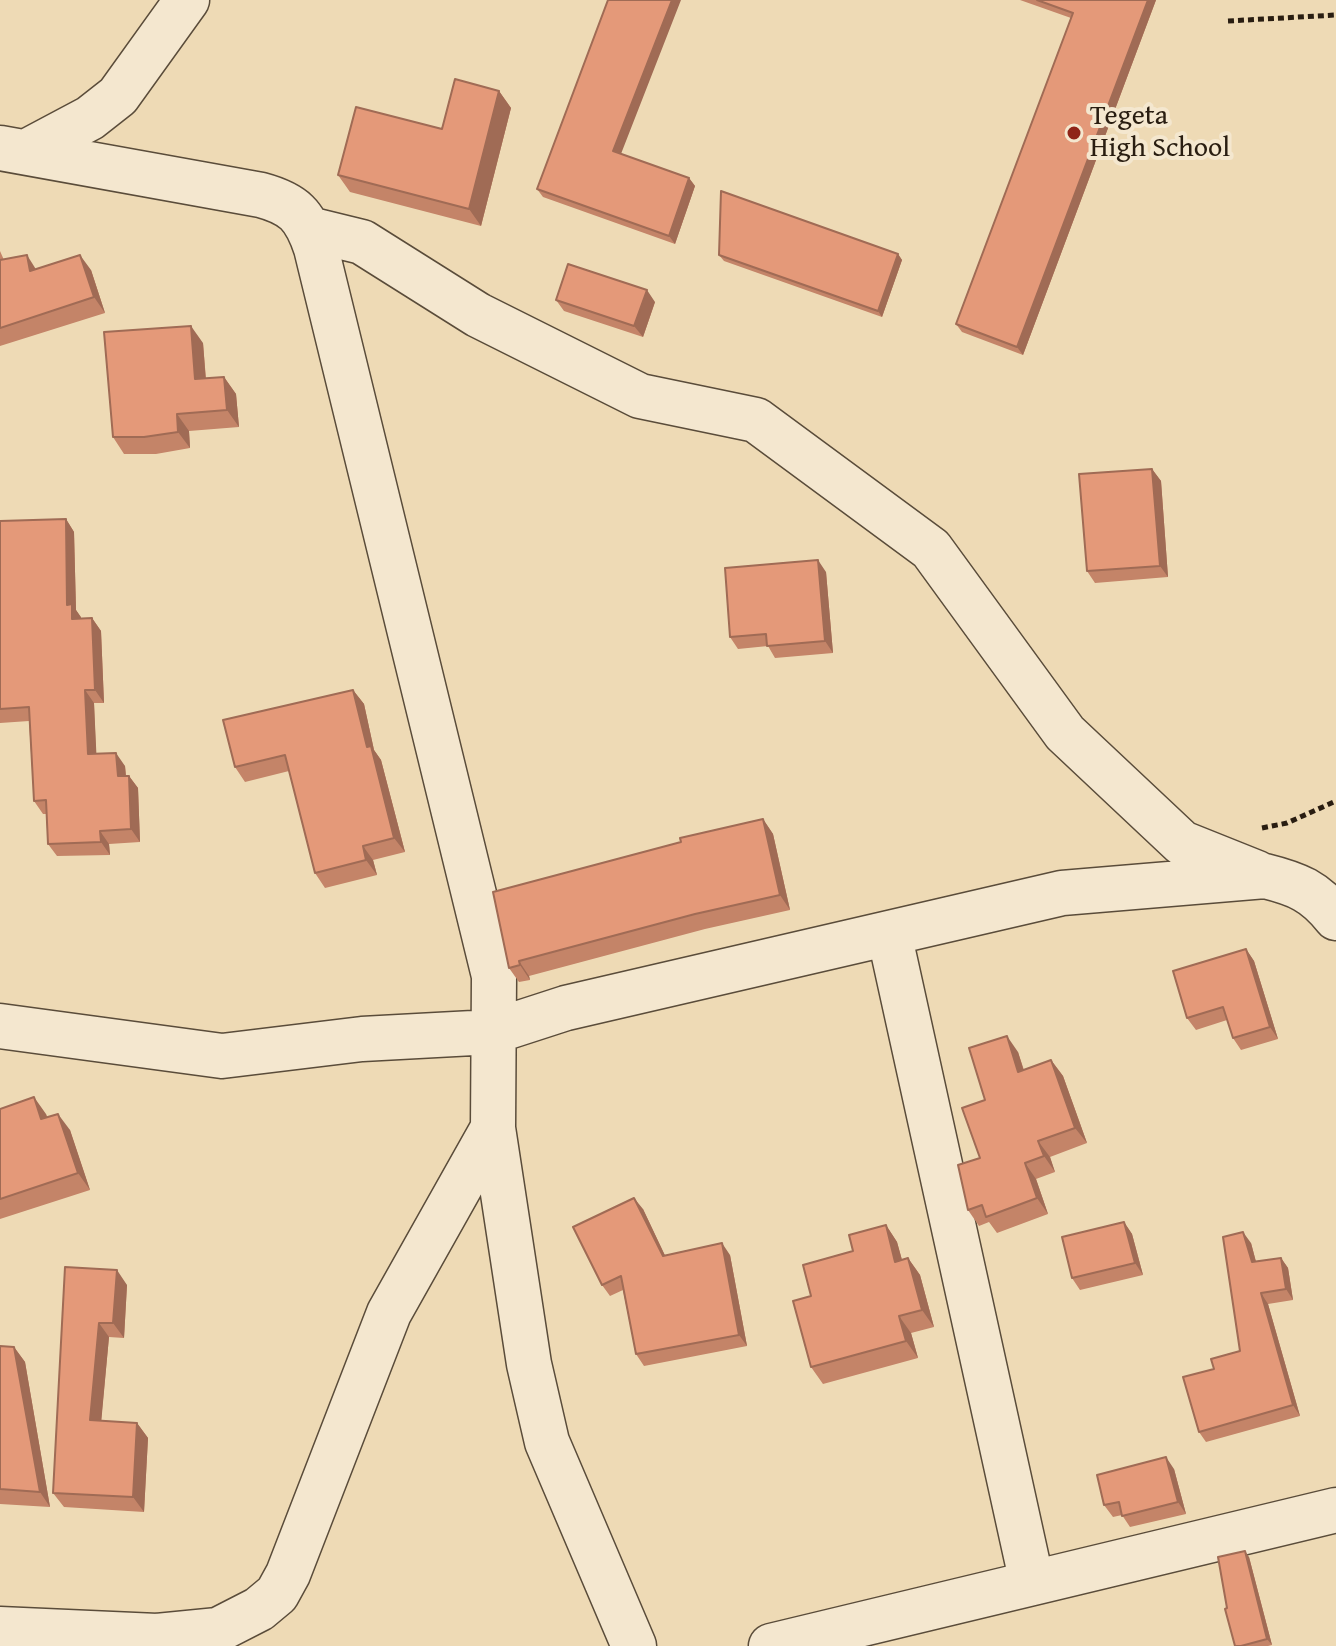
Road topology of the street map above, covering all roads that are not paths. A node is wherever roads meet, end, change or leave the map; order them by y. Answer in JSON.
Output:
{"nodes":[{"id":1,"x":187,"y":0,"type":"edge"},
{"id":2,"x":13,"y":150,"type":"edge"},
{"id":3,"x":309,"y":229,"type":"junction"},
{"id":4,"x":1265,"y":876,"type":"junction"},
{"id":5,"x":1336,"y":918,"type":"edge"},
{"id":6,"x":889,"y":933,"type":"junction"},
{"id":7,"x":0,"y":1026,"type":"edge"},
{"id":8,"x":492,"y":1032,"type":"junction"},
{"id":9,"x":493,"y":1128,"type":"junction"},
{"id":10,"x":1336,"y":1510,"type":"edge"},
{"id":11,"x":1032,"y":1583,"type":"junction"},
{"id":12,"x":0,"y":1629,"type":"edge"},
{"id":13,"x":634,"y":1646,"type":"edge"},
{"id":14,"x":771,"y":1646,"type":"edge"}],
"edges":[{"from":1,"to":2,"type":"street"},
{"from":2,"to":3,"type":"street"},
{"from":3,"to":4,"type":"street"},
{"from":3,"to":8,"type":"street"},
{"from":4,"to":5,"type":"street"},
{"from":4,"to":6,"type":"street"},
{"from":6,"to":8,"type":"street"},
{"from":6,"to":11,"type":"street"},
{"from":7,"to":8,"type":"street"},
{"from":8,"to":9,"type":"street"},
{"from":9,"to":12,"type":"street"},
{"from":9,"to":13,"type":"street"},
{"from":10,"to":11,"type":"street"},
{"from":11,"to":14,"type":"street"}]}
